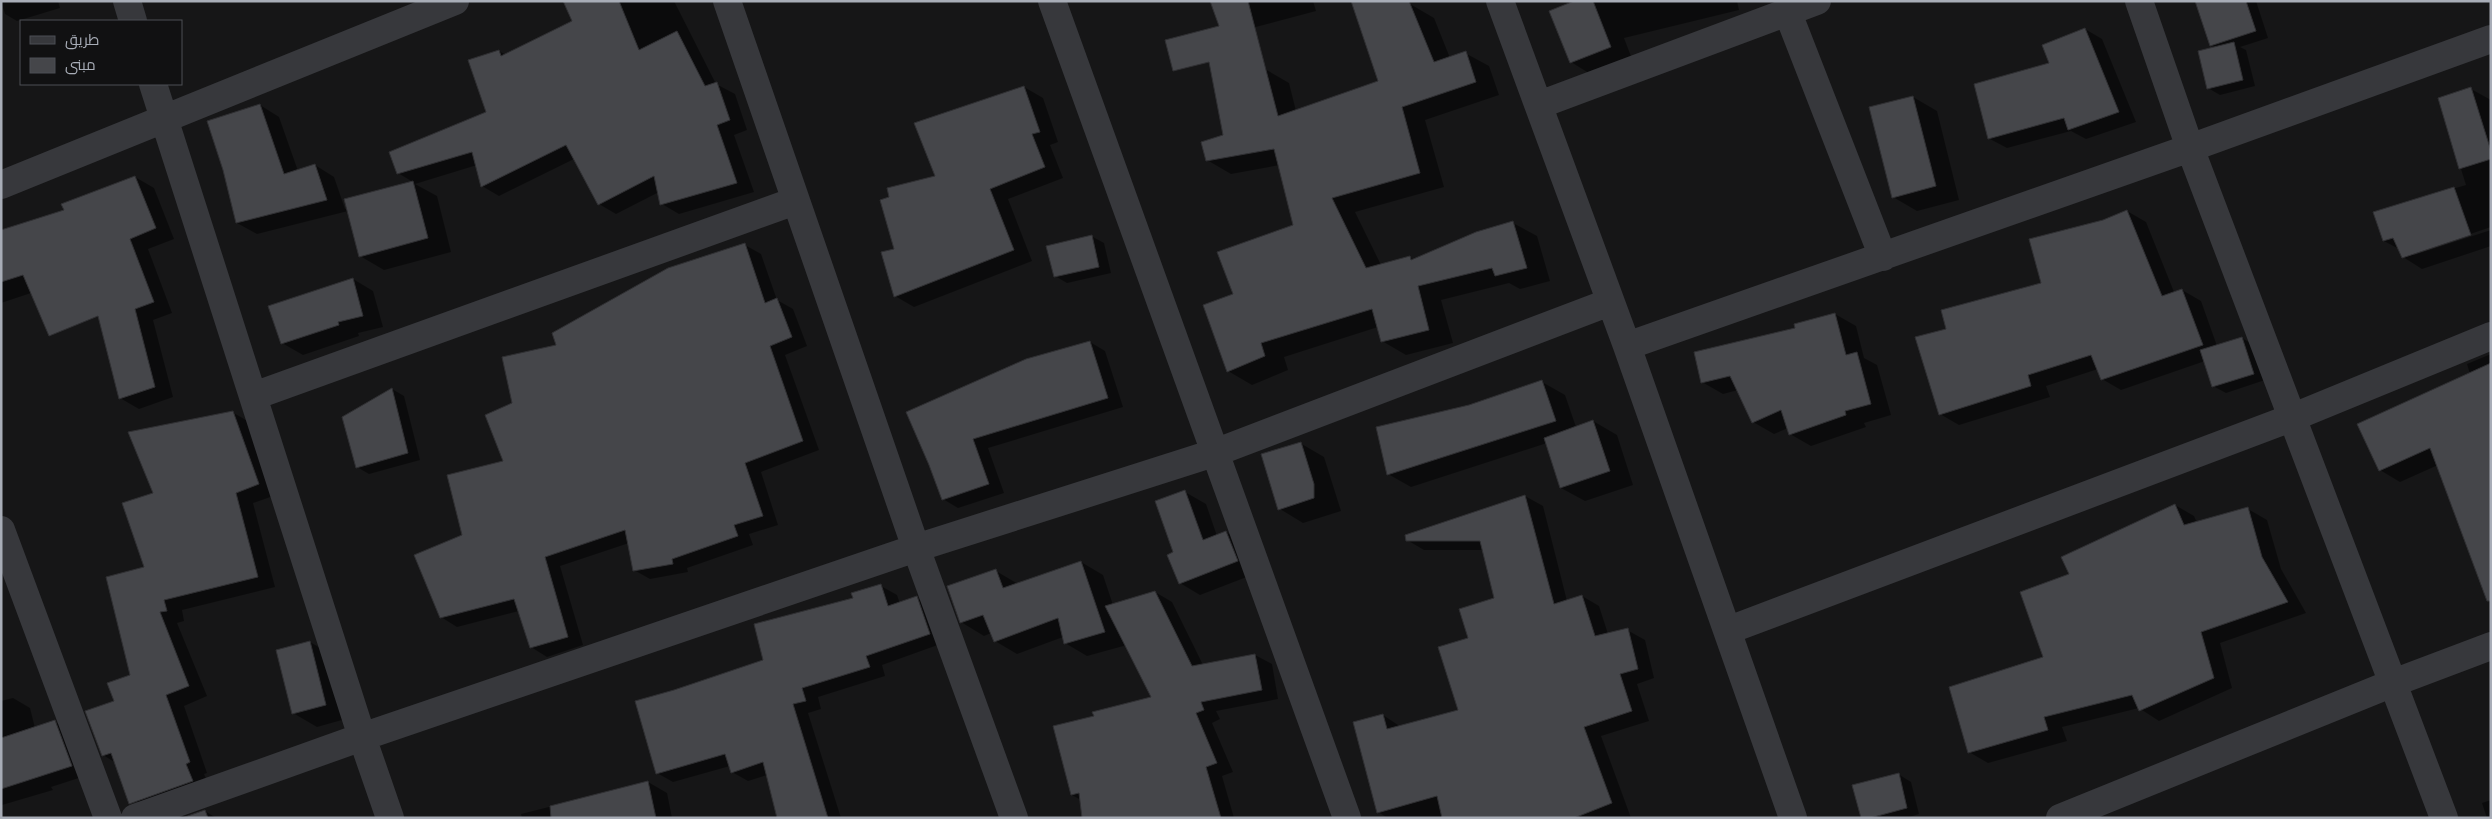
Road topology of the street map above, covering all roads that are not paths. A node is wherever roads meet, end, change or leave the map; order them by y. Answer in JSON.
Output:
{"nodes":[{"id":1,"x":127,"y":1,"type":"edge"},
{"id":2,"x":455,"y":1,"type":"edge"},
{"id":3,"x":727,"y":1,"type":"edge"},
{"id":4,"x":1052,"y":1,"type":"edge"},
{"id":5,"x":1500,"y":1,"type":"edge"},
{"id":6,"x":1817,"y":1,"type":"edge"},
{"id":7,"x":2139,"y":1,"type":"edge"},
{"id":8,"x":1788,"y":12,"type":"junction"},
{"id":9,"x":133,"y":20,"type":"edge"},
{"id":10,"x":2491,"y":39,"type":"edge"},
{"id":11,"x":153,"y":85,"type":"edge"},
{"id":12,"x":1538,"y":106,"type":"junction"},
{"id":13,"x":164,"y":120,"type":"junction"},
{"id":14,"x":2190,"y":148,"type":"junction"},
{"id":15,"x":1,"y":185,"type":"edge"},
{"id":16,"x":795,"y":201,"type":"junction"},
{"id":17,"x":1883,"y":257,"type":"junction"},
{"id":18,"x":1610,"y":302,"type":"junction"},
{"id":19,"x":2491,"y":336,"type":"edge"},
{"id":20,"x":1627,"y":346,"type":"junction"},
{"id":21,"x":254,"y":396,"type":"junction"},
{"id":22,"x":2291,"y":418,"type":"junction"},
{"id":23,"x":1216,"y":452,"type":"junction"},
{"id":24,"x":1,"y":530,"type":"edge"},
{"id":25,"x":916,"y":548,"type":"junction"},
{"id":26,"x":1729,"y":630,"type":"junction"},
{"id":27,"x":2491,"y":646,"type":"edge"},
{"id":28,"x":2393,"y":683,"type":"junction"},
{"id":29,"x":362,"y":737,"type":"junction"},
{"id":30,"x":108,"y":818,"type":"edge"},
{"id":31,"x":135,"y":818,"type":"edge"},
{"id":32,"x":390,"y":818,"type":"edge"},
{"id":33,"x":1014,"y":818,"type":"edge"},
{"id":34,"x":1347,"y":818,"type":"edge"},
{"id":35,"x":1793,"y":818,"type":"edge"},
{"id":36,"x":2060,"y":818,"type":"edge"},
{"id":37,"x":2444,"y":818,"type":"edge"}],
"edges":[{"from":1,"to":9,"type":"street"},
{"from":2,"to":13,"type":"street"},
{"from":3,"to":16,"type":"street"},
{"from":4,"to":23,"type":"street"},
{"from":5,"to":12,"type":"street"},
{"from":6,"to":8,"type":"street"},
{"from":7,"to":14,"type":"street"},
{"from":8,"to":12,"type":"street"},
{"from":8,"to":17,"type":"street"},
{"from":10,"to":14,"type":"street"},
{"from":11,"to":13,"type":"street"},
{"from":12,"to":18,"type":"street"},
{"from":13,"to":15,"type":"street"},
{"from":13,"to":21,"type":"street"},
{"from":14,"to":17,"type":"street"},
{"from":14,"to":22,"type":"street"},
{"from":16,"to":21,"type":"street"},
{"from":16,"to":25,"type":"street"},
{"from":17,"to":20,"type":"street"},
{"from":18,"to":20,"type":"street"},
{"from":18,"to":23,"type":"street"},
{"from":19,"to":22,"type":"street"},
{"from":20,"to":26,"type":"street"},
{"from":21,"to":29,"type":"street"},
{"from":22,"to":26,"type":"street"},
{"from":22,"to":28,"type":"street"},
{"from":23,"to":25,"type":"street"},
{"from":23,"to":34,"type":"street"},
{"from":24,"to":30,"type":"street"},
{"from":25,"to":29,"type":"street"},
{"from":25,"to":33,"type":"street"},
{"from":26,"to":35,"type":"street"},
{"from":27,"to":28,"type":"street"},
{"from":28,"to":36,"type":"street"},
{"from":28,"to":37,"type":"street"},
{"from":29,"to":31,"type":"street"},
{"from":29,"to":32,"type":"street"}]}
